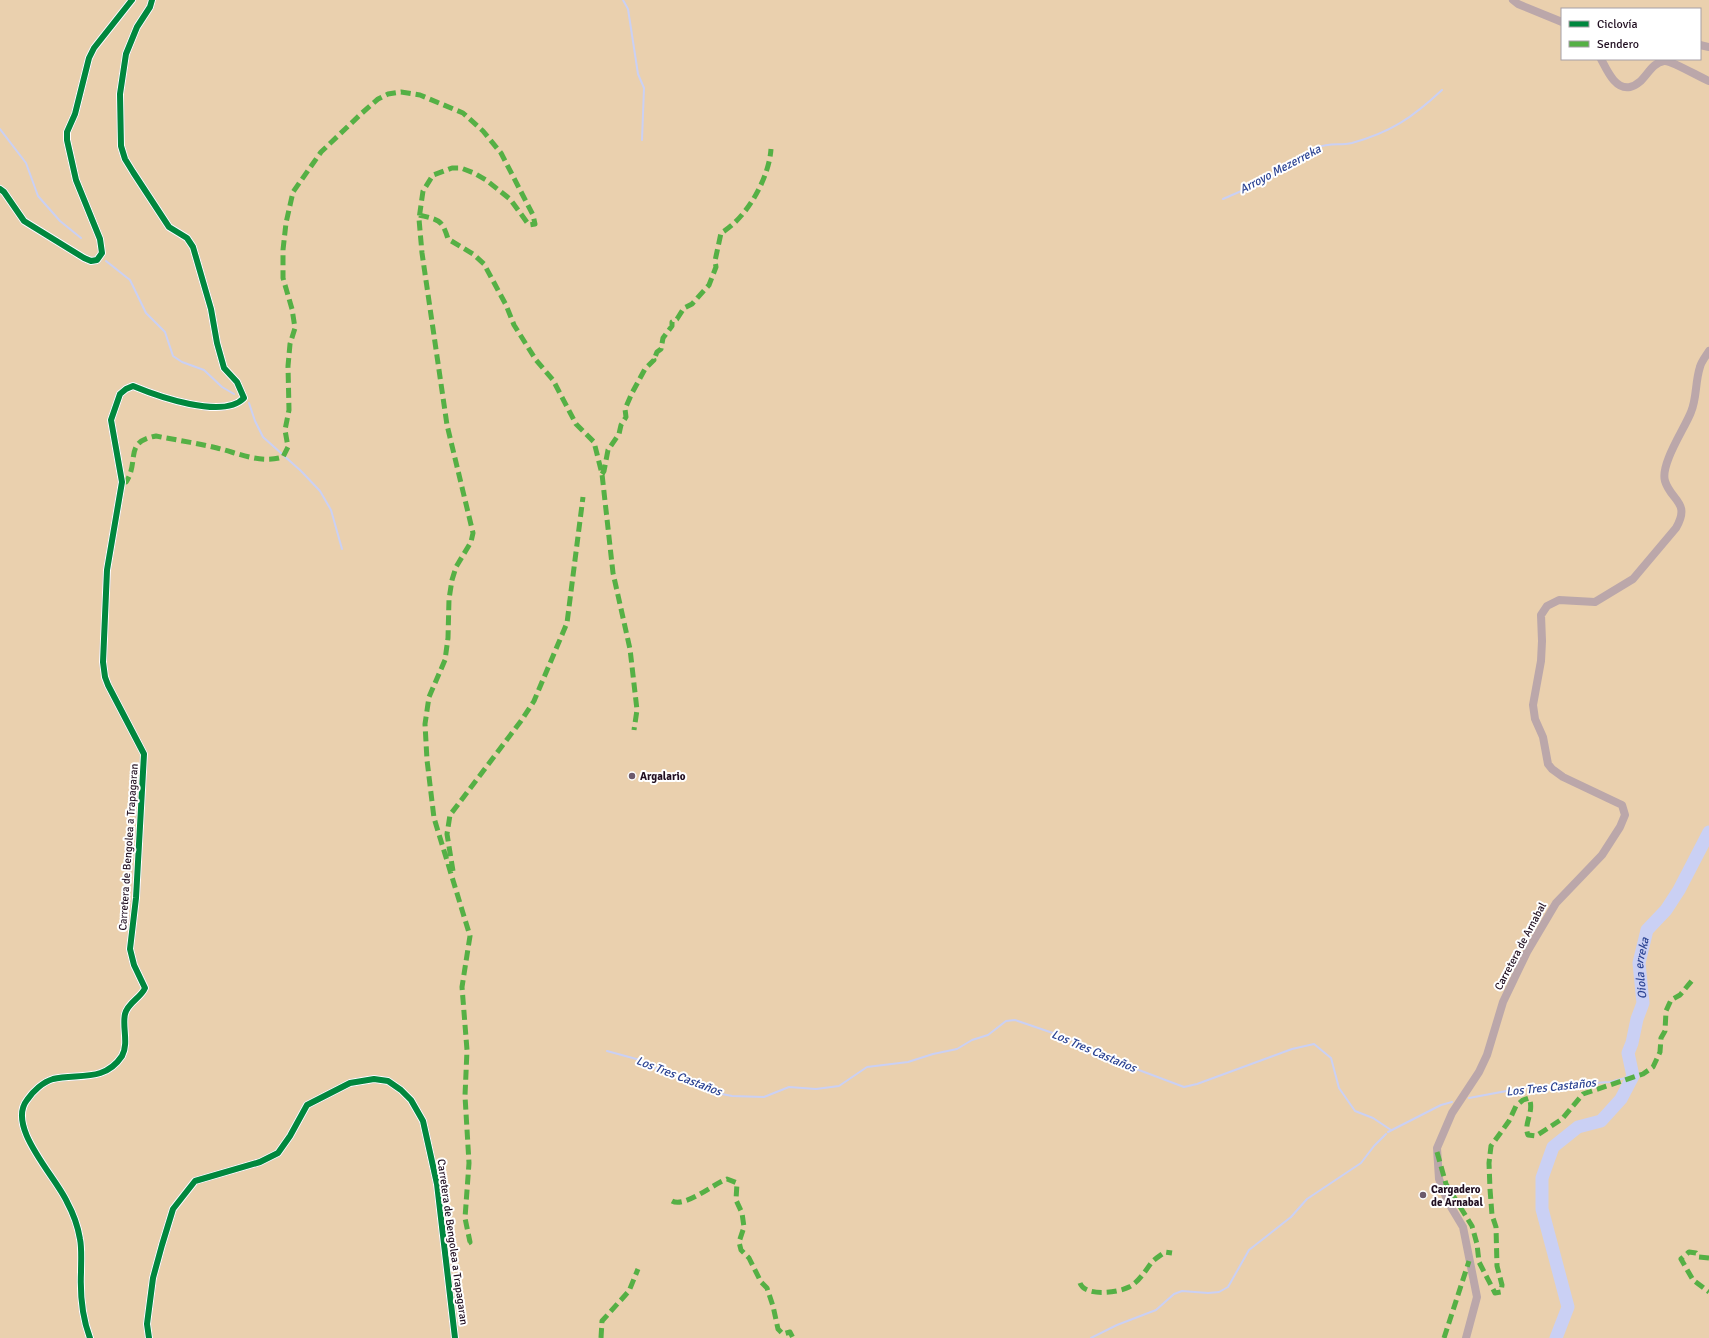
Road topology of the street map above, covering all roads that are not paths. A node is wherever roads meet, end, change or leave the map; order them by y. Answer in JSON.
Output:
{"nodes":[{"id":1,"x":132,"y":0,"type":"edge"},
{"id":2,"x":152,"y":0,"type":"edge"},
{"id":3,"x":1513,"y":0,"type":"edge"},
{"id":4,"x":1561,"y":22,"type":"edge"},
{"id":5,"x":1602,"y":60,"type":"edge"},
{"id":6,"x":1709,"y":81,"type":"edge"},
{"id":7,"x":0,"y":189,"type":"edge"},
{"id":8,"x":1709,"y":351,"type":"edge"},
{"id":9,"x":90,"y":1338,"type":"edge"},
{"id":10,"x":149,"y":1338,"type":"edge"},
{"id":11,"x":455,"y":1338,"type":"edge"},
{"id":12,"x":1466,"y":1338,"type":"edge"}],
"edges":[{"from":1,"to":7,"type":"street"},
{"from":2,"to":9,"type":"street","name":"Carretera de Bengolea a Trapagaran"},
{"from":3,"to":4,"type":"street"},
{"from":5,"to":6,"type":"street"},
{"from":8,"to":12,"type":"street","name":"Carretera de Arnabal"},
{"from":10,"to":11,"type":"street","name":"Carretera de Bengolea a Trapagaran"}]}
